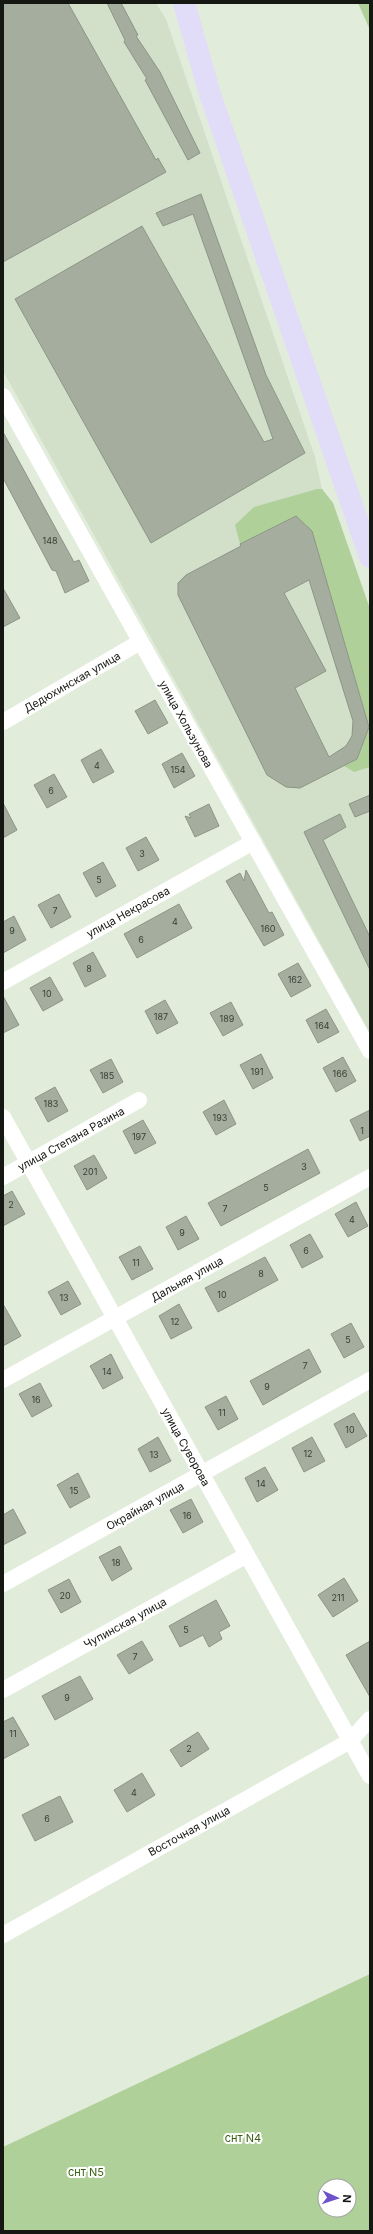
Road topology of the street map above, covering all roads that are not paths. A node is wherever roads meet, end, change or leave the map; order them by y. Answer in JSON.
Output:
{"nodes":[{"id":1,"x":184,"y":3,"type":"edge"},
{"id":2,"x":3,"y":396,"type":"edge"},
{"id":3,"x":370,"y":557,"type":"edge"},
{"id":4,"x":140,"y":642,"type":"junction"},
{"id":5,"x":3,"y":722,"type":"edge"},
{"id":6,"x":253,"y":842,"type":"junction"},
{"id":7,"x":3,"y":982,"type":"edge"},
{"id":8,"x":370,"y":1051,"type":"edge"},
{"id":9,"x":139,"y":1100,"type":"dead end"},
{"id":10,"x":3,"y":1117,"type":"edge"},
{"id":11,"x":28,"y":1163,"type":"junction"},
{"id":12,"x":3,"y":1177,"type":"edge"},
{"id":13,"x":370,"y":1177,"type":"edge"},
{"id":14,"x":115,"y":1319,"type":"junction"},
{"id":15,"x":3,"y":1380,"type":"edge"},
{"id":16,"x":370,"y":1380,"type":"edge"},
{"id":17,"x":202,"y":1474,"type":"junction"},
{"id":18,"x":247,"y":1555,"type":"junction"},
{"id":19,"x":3,"y":1584,"type":"edge"},
{"id":20,"x":3,"y":1690,"type":"edge"},
{"id":21,"x":370,"y":1719,"type":"edge"},
{"id":22,"x":350,"y":1741,"type":"junction"},
{"id":23,"x":370,"y":1776,"type":"edge"},
{"id":24,"x":3,"y":1935,"type":"edge"}],
"edges":[{"from":1,"to":3,"type":"main road"},
{"from":2,"to":4,"type":"street","name":"улица Хользунова"},
{"from":4,"to":5,"type":"street","name":"Дедюхинская улица"},
{"from":4,"to":6,"type":"street","name":"улица Хользунова"},
{"from":6,"to":7,"type":"street","name":"улица Некрасова"},
{"from":6,"to":8,"type":"street","name":"улица Хользунова"},
{"from":9,"to":11,"type":"street","name":"улица Степана Разина"},
{"from":10,"to":11,"type":"street","name":"улица Суворова"},
{"from":11,"to":12,"type":"street","name":"улица Степана Разина"},
{"from":11,"to":14,"type":"street","name":"улица Суворова"},
{"from":13,"to":14,"type":"street","name":"Дальняя улица"},
{"from":14,"to":15,"type":"street","name":"Дальняя улица"},
{"from":14,"to":17,"type":"street","name":"улица Суворова"},
{"from":16,"to":17,"type":"street","name":"Окрайная улица"},
{"from":17,"to":18,"type":"street","name":"улица Суворова"},
{"from":17,"to":19,"type":"street","name":"Окрайная улица"},
{"from":18,"to":20,"type":"street","name":"Чупинская улица"},
{"from":18,"to":22,"type":"street","name":"улица Суворова"},
{"from":21,"to":22,"type":"street","name":"Восточная улица"},
{"from":22,"to":23,"type":"street","name":"улица Суворова"},
{"from":22,"to":24,"type":"street","name":"Восточная улица"}]}
